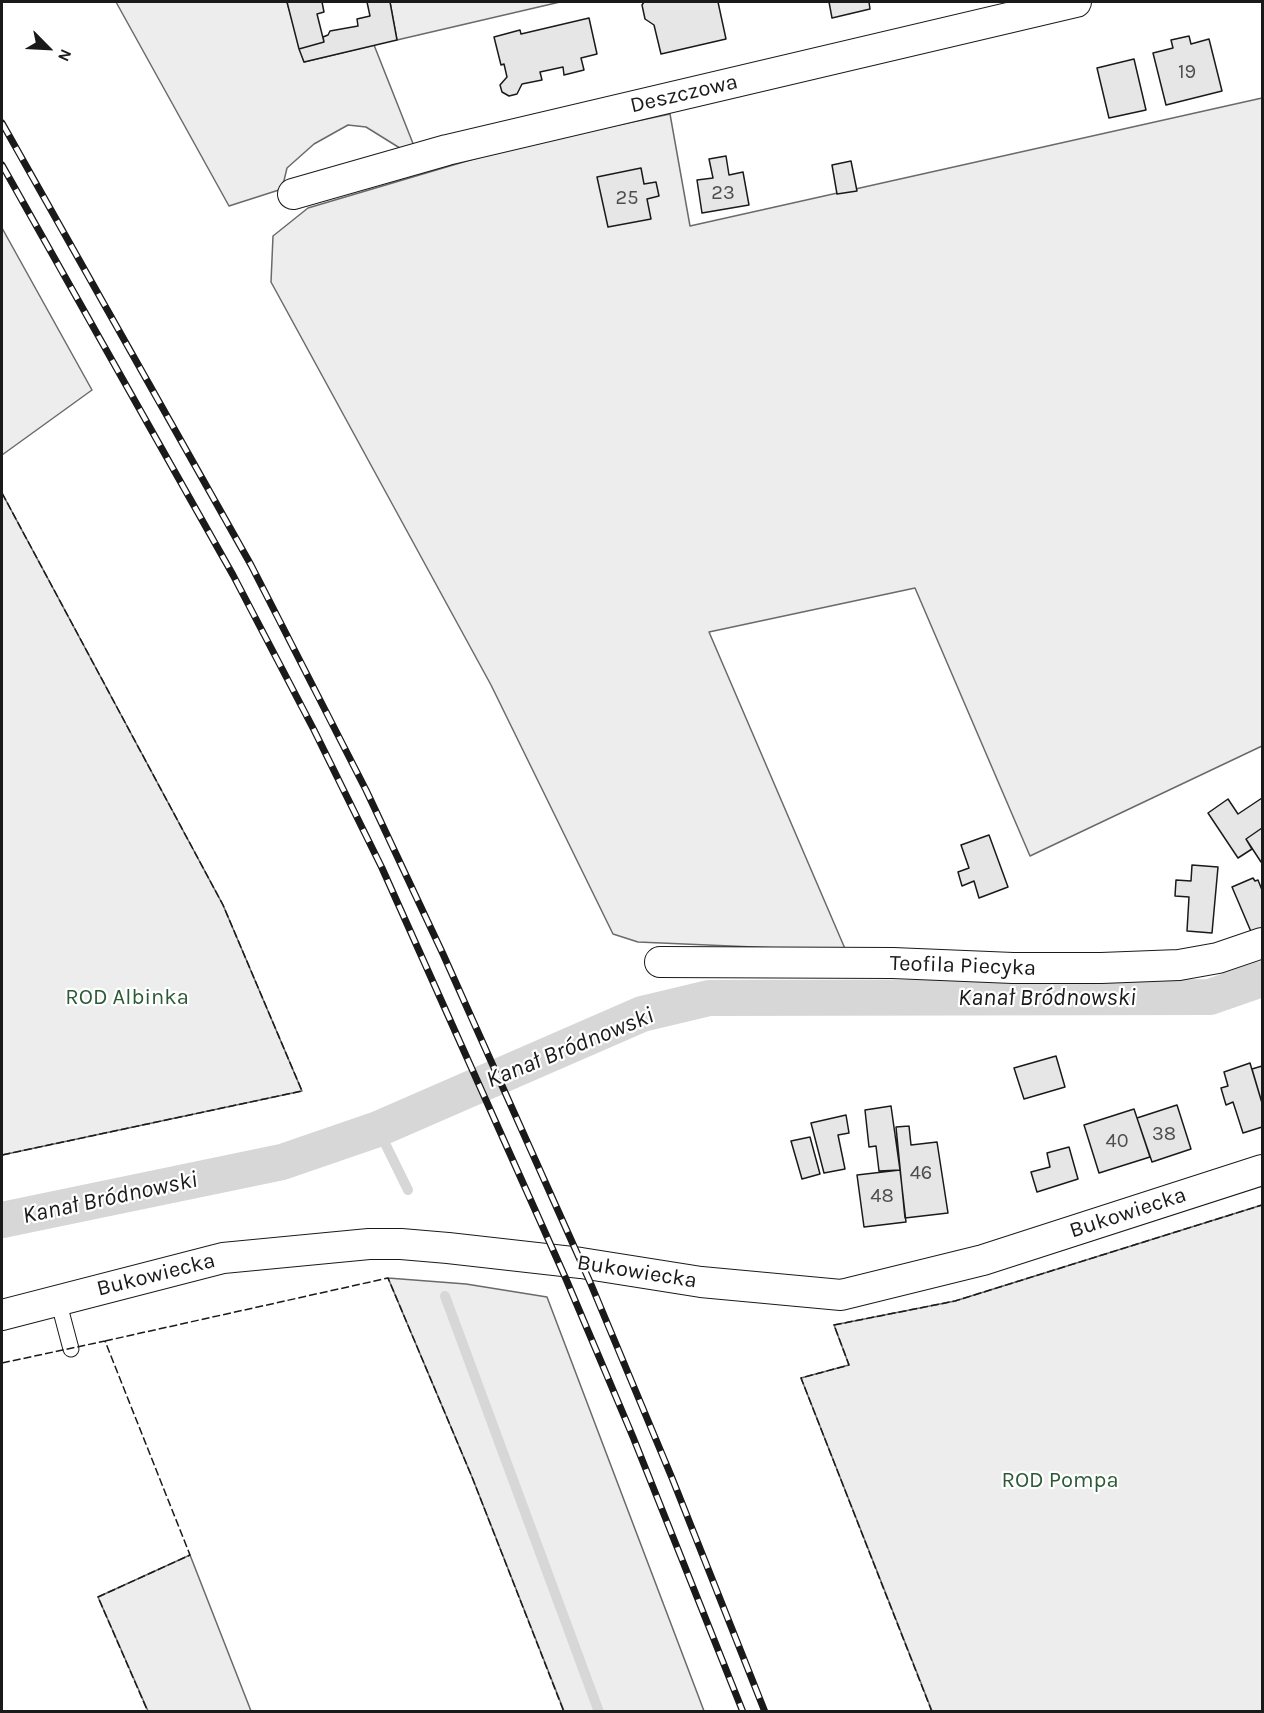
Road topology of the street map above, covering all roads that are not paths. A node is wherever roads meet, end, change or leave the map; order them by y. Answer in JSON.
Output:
{"nodes":[{"id":1,"x":1076,"y":2,"type":"edge"},
{"id":2,"x":293,"y":194,"type":"dead end"},
{"id":3,"x":1263,"y":943,"type":"edge"},
{"id":4,"x":660,"y":962,"type":"dead end"},
{"id":5,"x":1263,"y":1170,"type":"edge"},
{"id":6,"x":58,"y":1300,"type":"junction"},
{"id":7,"x":2,"y":1315,"type":"edge"},
{"id":8,"x":71,"y":1349,"type":"dead end"}],
"edges":[{"from":1,"to":2,"type":"street","name":"Deszczowa"},
{"from":3,"to":4,"type":"street","name":"Teofila Piecyka"},
{"from":5,"to":6,"type":"street","name":"Bukowiecka"},
{"from":6,"to":7,"type":"street","name":"Bukowiecka"},
{"from":6,"to":8,"type":"lane"}]}
